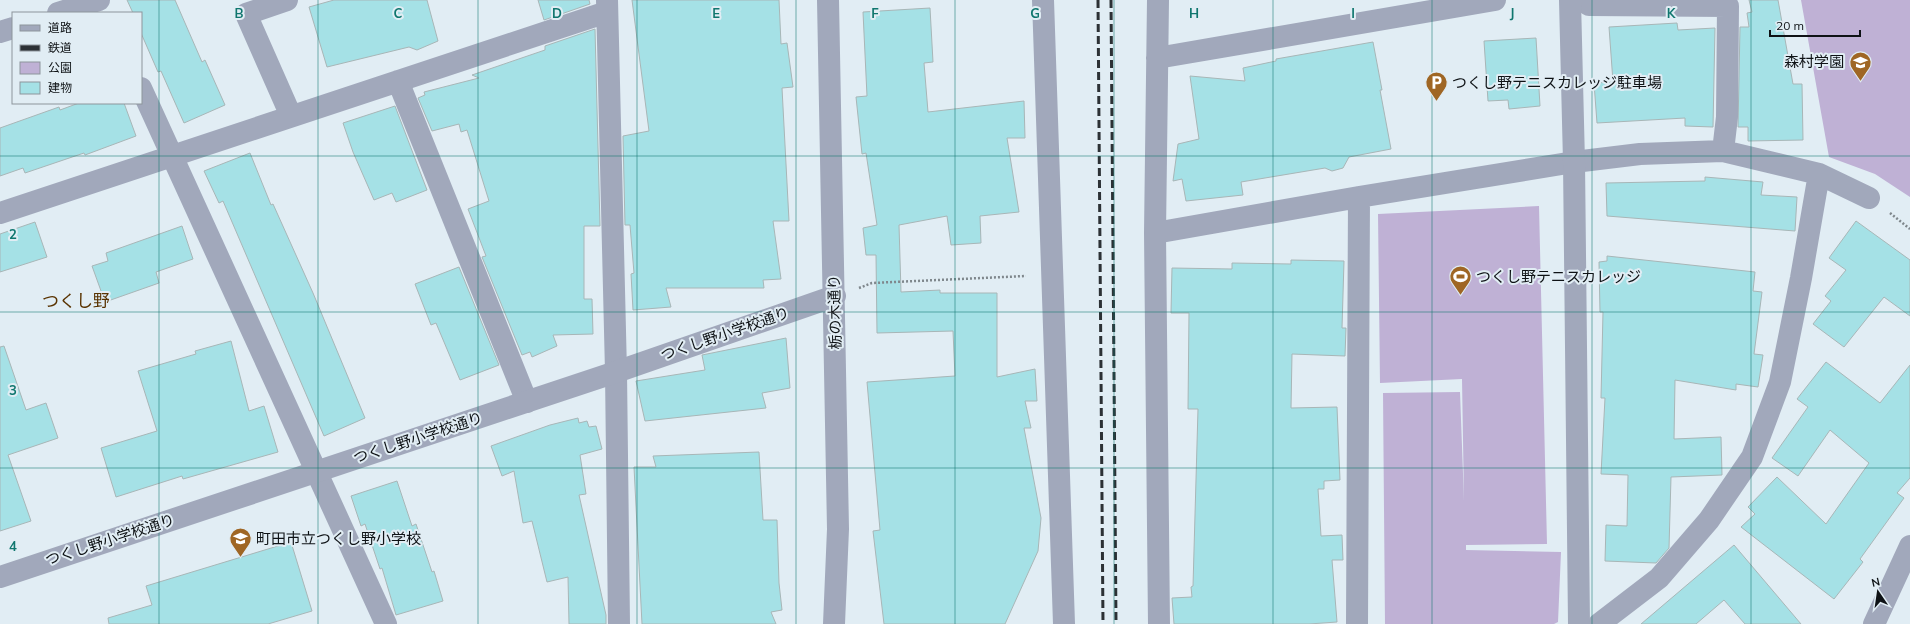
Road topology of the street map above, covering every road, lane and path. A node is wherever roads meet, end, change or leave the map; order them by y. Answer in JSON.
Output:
{"nodes":[{"id":1,"x":100,"y":0,"type":"edge"},
{"id":2,"x":287,"y":0,"type":"edge"},
{"id":3,"x":828,"y":0,"type":"edge"},
{"id":4,"x":1043,"y":0,"type":"edge"},
{"id":5,"x":1158,"y":0,"type":"edge"},
{"id":6,"x":1495,"y":0,"type":"edge"},
{"id":7,"x":1570,"y":0,"type":"edge"},
{"id":8,"x":1582,"y":0,"type":"edge"},
{"id":9,"x":607,"y":6,"type":"edge"},
{"id":10,"x":61,"y":12,"type":"edge"},
{"id":11,"x":106,"y":12,"type":"edge"},
{"id":12,"x":12,"y":28,"type":"edge"},
{"id":13,"x":0,"y":32,"type":"edge"},
{"id":14,"x":1157,"y":58,"type":"junction"},
{"id":15,"x":398,"y":81,"type":"junction"},
{"id":16,"x":142,"y":90,"type":"edge"},
{"id":17,"x":291,"y":116,"type":"junction"},
{"id":18,"x":1723,"y":152,"type":"junction"},
{"id":19,"x":172,"y":156,"type":"junction"},
{"id":20,"x":1574,"y":162,"type":"junction"},
{"id":21,"x":1819,"y":174,"type":"junction"},
{"id":22,"x":1359,"y":197,"type":"junction"},
{"id":23,"x":1869,"y":198,"type":"dead end"},
{"id":24,"x":0,"y":213,"type":"edge"},
{"id":25,"x":1155,"y":232,"type":"junction"},
{"id":26,"x":1005,"y":277,"type":"dead end"},
{"id":27,"x":834,"y":296,"type":"junction"},
{"id":28,"x":616,"y":372,"type":"junction"},
{"id":29,"x":527,"y":402,"type":"junction"},
{"id":30,"x":316,"y":472,"type":"junction"},
{"id":31,"x":1910,"y":546,"type":"edge"},
{"id":32,"x":0,"y":577,"type":"edge"},
{"id":33,"x":386,"y":624,"type":"edge"},
{"id":34,"x":619,"y":624,"type":"edge"},
{"id":35,"x":834,"y":624,"type":"edge"},
{"id":36,"x":1064,"y":624,"type":"edge"},
{"id":37,"x":1159,"y":624,"type":"edge"},
{"id":38,"x":1357,"y":624,"type":"edge"},
{"id":39,"x":1579,"y":624,"type":"edge"},
{"id":40,"x":1599,"y":624,"type":"edge"},
{"id":41,"x":1874,"y":624,"type":"edge"}],
"edges":[{"from":1,"to":10,"type":"street"},
{"from":1,"to":11,"type":"street"},
{"from":2,"to":17,"type":"street"},
{"from":3,"to":27,"type":"street","name":"栃の木通り"},
{"from":4,"to":36,"type":"street"},
{"from":5,"to":14,"type":"street"},
{"from":6,"to":14,"type":"street"},
{"from":7,"to":20,"type":"street"},
{"from":8,"to":18,"type":"street"},
{"from":9,"to":15,"type":"street"},
{"from":9,"to":28,"type":"street"},
{"from":12,"to":13,"type":"street"},
{"from":14,"to":25,"type":"street"},
{"from":15,"to":17,"type":"street"},
{"from":15,"to":29,"type":"street"},
{"from":16,"to":19,"type":"street"},
{"from":17,"to":19,"type":"street"},
{"from":18,"to":20,"type":"street"},
{"from":18,"to":21,"type":"street"},
{"from":19,"to":24,"type":"street"},
{"from":19,"to":30,"type":"street"},
{"from":20,"to":22,"type":"street"},
{"from":20,"to":39,"type":"street"},
{"from":21,"to":23,"type":"street"},
{"from":21,"to":40,"type":"street"},
{"from":22,"to":25,"type":"street"},
{"from":22,"to":38,"type":"street"},
{"from":25,"to":37,"type":"street"},
{"from":26,"to":27,"type":"path"},
{"from":27,"to":28,"type":"street","name":"つくし野小学校通り"},
{"from":27,"to":35,"type":"street","name":"栃の木通り"},
{"from":28,"to":29,"type":"street","name":"つくし野小学校通り"},
{"from":28,"to":34,"type":"street"},
{"from":29,"to":30,"type":"street","name":"つくし野小学校通り"},
{"from":30,"to":32,"type":"street","name":"つくし野小学校通り"},
{"from":30,"to":33,"type":"street"},
{"from":31,"to":41,"type":"street"}]}
